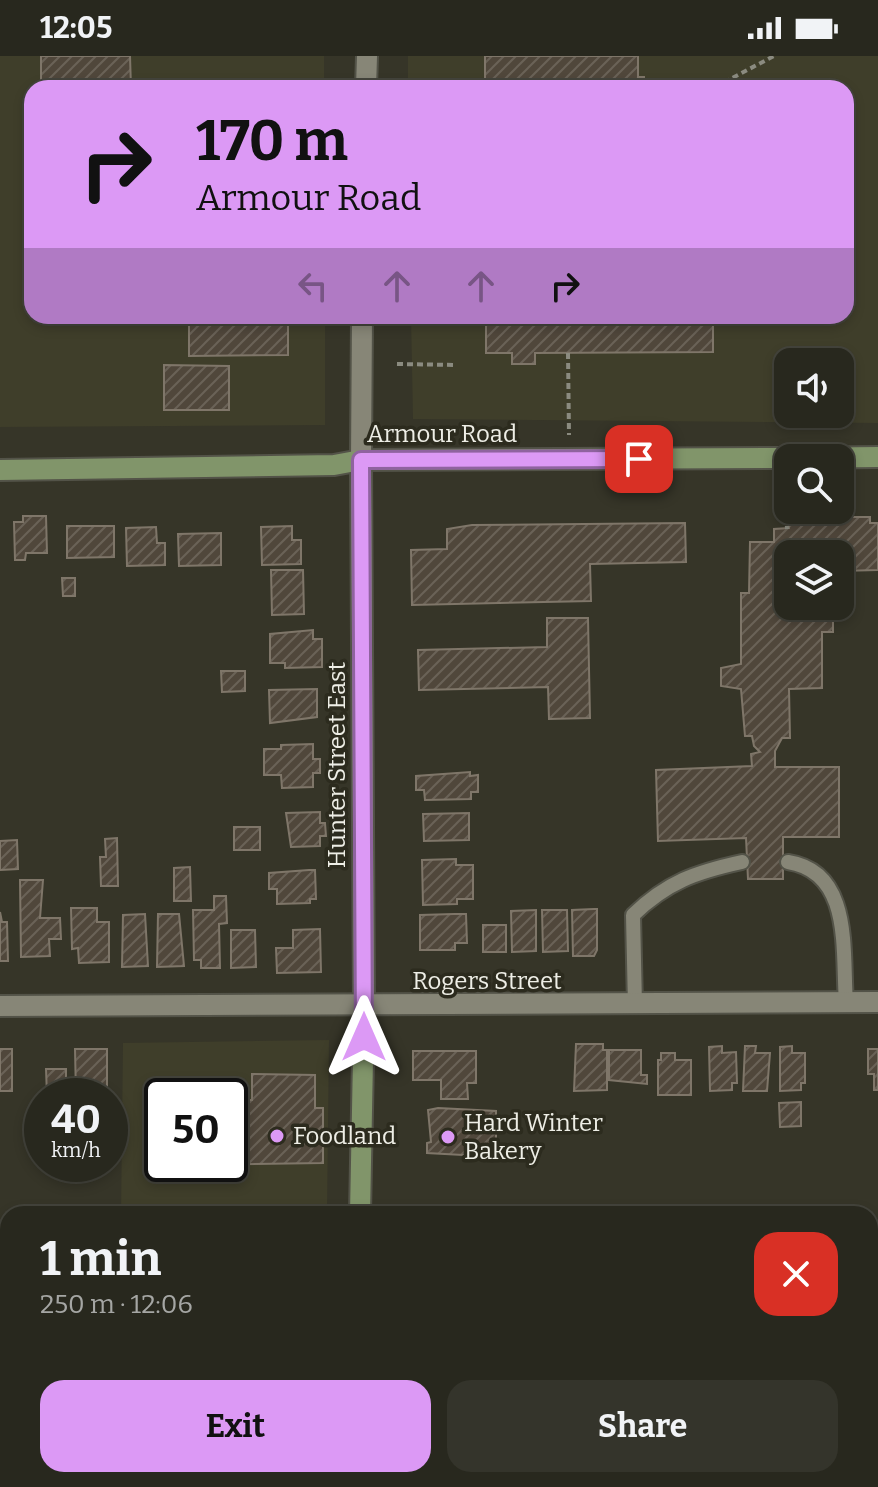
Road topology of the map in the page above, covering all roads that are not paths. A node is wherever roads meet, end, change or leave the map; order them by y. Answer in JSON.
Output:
{"nodes":[{"id":1,"x":367,"y":56,"type":"edge"},
{"id":2,"x":366,"y":80,"type":"edge"},
{"id":3,"x":362,"y":324,"type":"edge"},
{"id":4,"x":854,"y":457,"type":"edge"},
{"id":5,"x":878,"y":457,"type":"edge"},
{"id":6,"x":774,"y":458,"type":"edge"},
{"id":7,"x":361,"y":460,"type":"junction"},
{"id":8,"x":0,"y":470,"type":"edge"},
{"id":9,"x":742,"y":862,"type":"dead end"},
{"id":10,"x":788,"y":862,"type":"dead end"},
{"id":11,"x":846,"y":1002,"type":"junction"},
{"id":12,"x":878,"y":1002,"type":"edge"},
{"id":13,"x":0,"y":1006,"type":"edge"},
{"id":14,"x":635,"y":1006,"type":"junction"},
{"id":15,"x":364,"y":1007,"type":"junction"},
{"id":16,"x":360,"y":1206,"type":"edge"}],
"edges":[{"from":1,"to":2,"type":"street"},
{"from":3,"to":7,"type":"street","name":"Hunter Street East"},
{"from":4,"to":5,"type":"main road","name":"Armour Road"},
{"from":6,"to":7,"type":"main road","name":"Armour Road"},
{"from":7,"to":8,"type":"main road","name":"Armour Road"},
{"from":7,"to":15,"type":"main road","name":"Hunter Street East"},
{"from":9,"to":14,"type":"lane"},
{"from":10,"to":11,"type":"lane"},
{"from":11,"to":12,"type":"street","name":"Rogers Street"},
{"from":11,"to":14,"type":"street","name":"Rogers Street"},
{"from":13,"to":15,"type":"street","name":"Rogers Street"},
{"from":14,"to":15,"type":"street","name":"Rogers Street"},
{"from":15,"to":16,"type":"main road","name":"Hunter Street East"}]}
